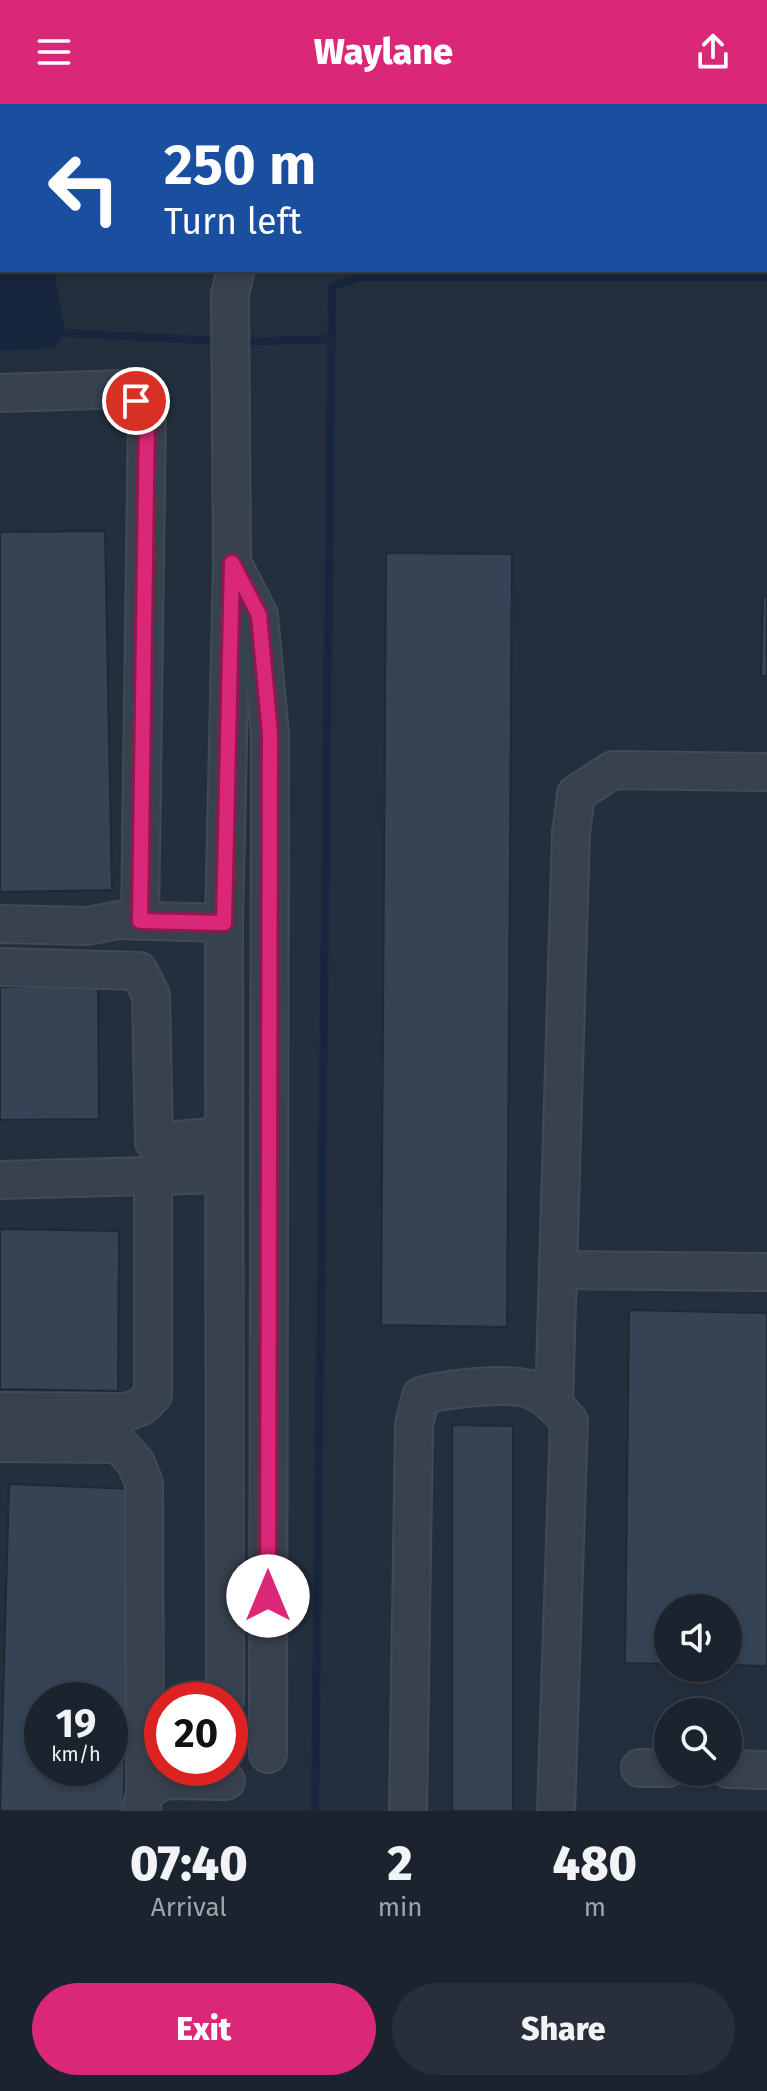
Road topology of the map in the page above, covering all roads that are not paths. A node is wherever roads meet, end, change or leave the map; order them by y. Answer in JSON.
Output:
{"nodes":[{"id":1,"x":236,"y":272,"type":"edge"},
{"id":2,"x":0,"y":393,"type":"edge"},
{"id":3,"x":232,"y":563,"type":"junction"},
{"id":4,"x":767,"y":772,"type":"edge"},
{"id":5,"x":140,"y":921,"type":"junction"},
{"id":6,"x":224,"y":923,"type":"junction"},
{"id":7,"x":0,"y":924,"type":"edge"},
{"id":8,"x":0,"y":967,"type":"edge"},
{"id":9,"x":224,"y":1136,"type":"junction"},
{"id":10,"x":224,"y":1174,"type":"junction"},
{"id":11,"x":153,"y":1178,"type":"junction"},
{"id":12,"x":0,"y":1180,"type":"edge"},
{"id":13,"x":558,"y":1270,"type":"junction"},
{"id":14,"x":767,"y":1272,"type":"edge"},
{"id":15,"x":554,"y":1404,"type":"junction"},
{"id":16,"x":0,"y":1411,"type":"edge"},
{"id":17,"x":0,"y":1443,"type":"edge"},
{"id":18,"x":225,"y":1682,"type":"edge"},
{"id":19,"x":268,"y":1754,"type":"dead end"},
{"id":20,"x":742,"y":1769,"type":"edge"},
{"id":21,"x":767,"y":1770,"type":"edge"},
{"id":22,"x":226,"y":1787,"type":"edge"},
{"id":23,"x":143,"y":1801,"type":"edge"},
{"id":24,"x":408,"y":1811,"type":"edge"},
{"id":25,"x":556,"y":1811,"type":"edge"}],
"edges":[{"from":1,"to":3,"type":"street"},
{"from":2,"to":5,"type":"street"},
{"from":3,"to":6,"type":"street"},
{"from":3,"to":19,"type":"street"},
{"from":4,"to":13,"type":"street"},
{"from":5,"to":6,"type":"street"},
{"from":5,"to":7,"type":"street"},
{"from":6,"to":9,"type":"street"},
{"from":8,"to":9,"type":"street"},
{"from":9,"to":10,"type":"street"},
{"from":10,"to":11,"type":"street"},
{"from":10,"to":18,"type":"street"},
{"from":11,"to":12,"type":"street"},
{"from":11,"to":16,"type":"street"},
{"from":13,"to":14,"type":"street"},
{"from":13,"to":15,"type":"street"},
{"from":15,"to":24,"type":"street"},
{"from":15,"to":25,"type":"street"},
{"from":17,"to":23,"type":"street"},
{"from":20,"to":21,"type":"street"},
{"from":22,"to":23,"type":"street"}]}
